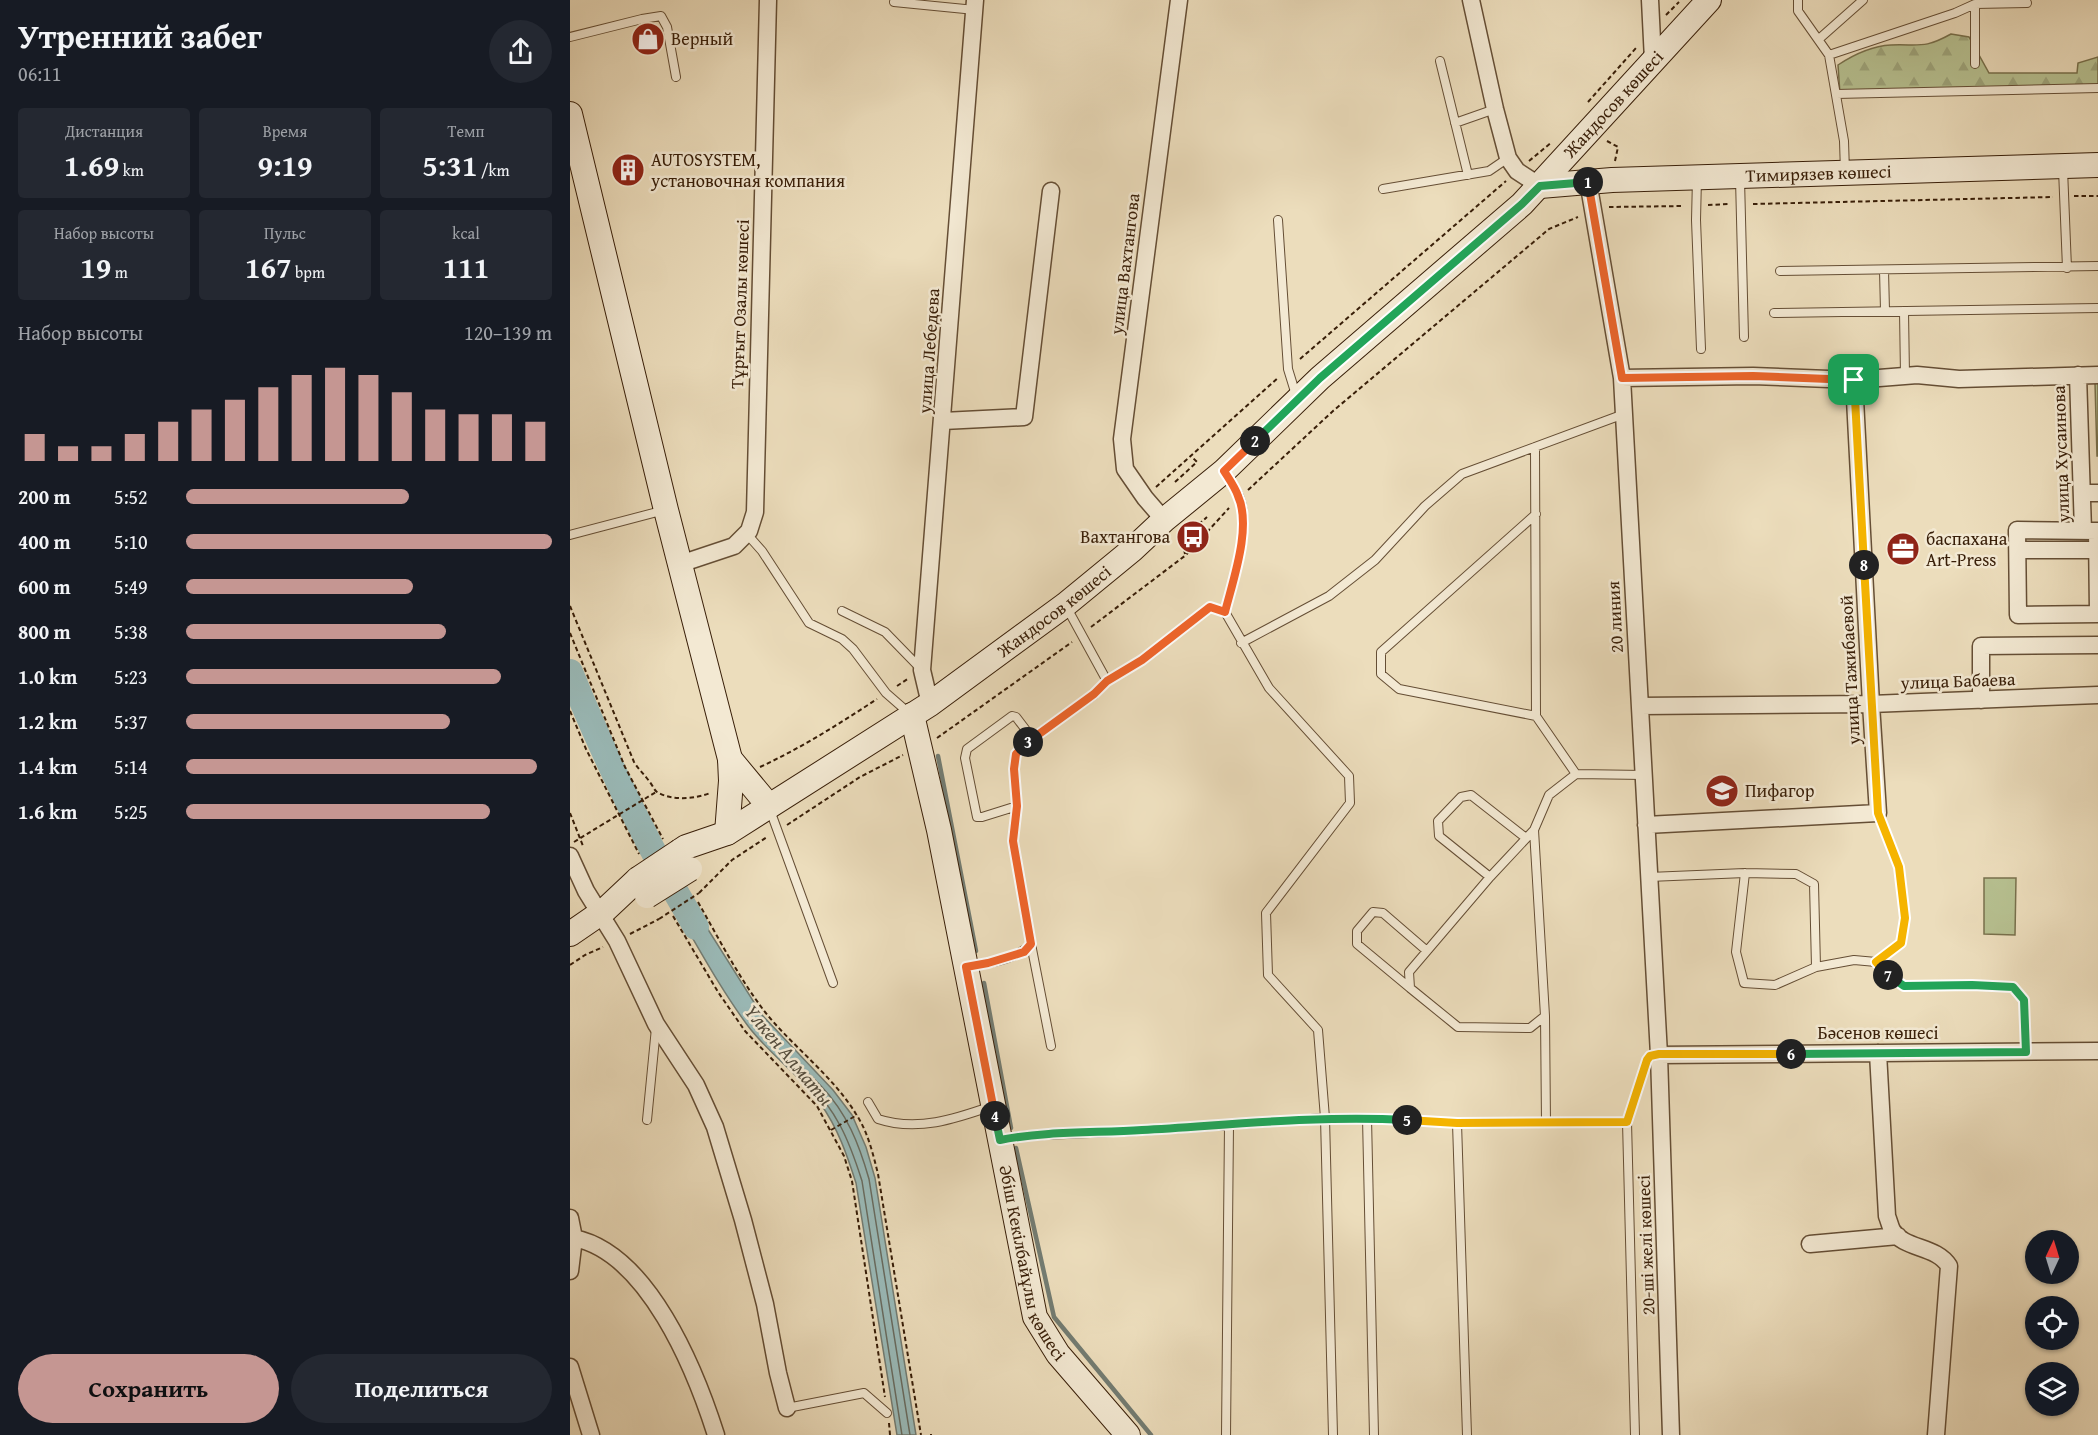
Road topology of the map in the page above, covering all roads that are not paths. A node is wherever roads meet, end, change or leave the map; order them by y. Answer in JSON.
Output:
{"nodes":[{"id":1,"x":768,"y":0,"type":"edge"},
{"id":2,"x":1179,"y":0,"type":"edge"},
{"id":3,"x":1471,"y":0,"type":"edge"},
{"id":4,"x":1650,"y":0,"type":"edge"},
{"id":5,"x":1709,"y":0,"type":"edge"},
{"id":6,"x":1790,"y":0,"type":"edge"},
{"id":7,"x":1798,"y":0,"type":"edge"},
{"id":8,"x":1863,"y":0,"type":"edge"},
{"id":9,"x":894,"y":2,"type":"dead end"},
{"id":10,"x":2027,"y":3,"type":"dead end"},
{"id":11,"x":1975,"y":4,"type":"junction"},
{"id":12,"x":975,"y":5,"type":"edge"},
{"id":13,"x":1798,"y":11,"type":"junction"},
{"id":14,"x":570,"y":37,"type":"edge"},
{"id":15,"x":1819,"y":39,"type":"junction"},
{"id":16,"x":1829,"y":55,"type":"junction"},
{"id":17,"x":1653,"y":60,"type":"junction"},
{"id":18,"x":1440,"y":61,"type":"dead end"},
{"id":19,"x":1975,"y":64,"type":"dead end"},
{"id":20,"x":676,"y":77,"type":"dead end"},
{"id":21,"x":2098,"y":88,"type":"edge"},
{"id":22,"x":1836,"y":94,"type":"junction"},
{"id":23,"x":1495,"y":109,"type":"junction"},
{"id":24,"x":570,"y":114,"type":"edge"},
{"id":25,"x":1455,"y":123,"type":"junction"},
{"id":26,"x":1513,"y":164,"type":"junction"},
{"id":27,"x":2098,"y":165,"type":"edge"},
{"id":28,"x":2063,"y":166,"type":"junction"},
{"id":29,"x":1845,"y":173,"type":"junction"},
{"id":30,"x":1468,"y":175,"type":"junction"},
{"id":31,"x":1740,"y":176,"type":"junction"},
{"id":32,"x":1697,"y":177,"type":"junction"},
{"id":33,"x":1588,"y":181,"type":"junction"},
{"id":34,"x":1540,"y":186,"type":"junction"},
{"id":35,"x":1383,"y":189,"type":"dead end"},
{"id":36,"x":1051,"y":190,"type":"dead end"},
{"id":37,"x":1278,"y":220,"type":"dead end"},
{"id":38,"x":2098,"y":266,"type":"edge"},
{"id":39,"x":2067,"y":268,"type":"junction"},
{"id":40,"x":1884,"y":270,"type":"junction"},
{"id":41,"x":1780,"y":271,"type":"dead end"},
{"id":42,"x":2098,"y":308,"type":"edge"},
{"id":43,"x":1885,"y":311,"type":"junction"},
{"id":44,"x":1904,"y":311,"type":"junction"},
{"id":45,"x":1774,"y":313,"type":"dead end"},
{"id":46,"x":1744,"y":337,"type":"dead end"},
{"id":47,"x":1701,"y":349,"type":"dead end"},
{"id":48,"x":2078,"y":375,"type":"junction"},
{"id":49,"x":2098,"y":375,"type":"edge"},
{"id":50,"x":1905,"y":376,"type":"junction"},
{"id":51,"x":1622,"y":378,"type":"junction"},
{"id":52,"x":1854,"y":380,"type":"junction"},
{"id":53,"x":1297,"y":399,"type":"junction"},
{"id":54,"x":1624,"y":414,"type":"junction"},
{"id":55,"x":943,"y":422,"type":"junction"},
{"id":56,"x":1535,"y":447,"type":"junction"},
{"id":57,"x":1224,"y":471,"type":"junction"},
{"id":58,"x":2090,"y":493,"type":"edge"},
{"id":59,"x":666,"y":510,"type":"junction"},
{"id":60,"x":1536,"y":514,"type":"junction"},
{"id":61,"x":1164,"y":520,"type":"junction"},
{"id":62,"x":2083,"y":531,"type":"junction"},
{"id":63,"x":746,"y":533,"type":"junction"},
{"id":64,"x":570,"y":535,"type":"edge"},
{"id":65,"x":2018,"y":550,"type":"junction"},
{"id":66,"x":2097,"y":550,"type":"edge"},
{"id":67,"x":680,"y":564,"type":"junction"},
{"id":68,"x":1065,"y":604,"type":"junction"},
{"id":69,"x":842,"y":611,"type":"dead end"},
{"id":70,"x":1225,"y":612,"type":"junction"},
{"id":71,"x":2098,"y":613,"type":"edge"},
{"id":72,"x":1241,"y":643,"type":"junction"},
{"id":73,"x":2098,"y":645,"type":"edge"},
{"id":74,"x":922,"y":670,"type":"junction"},
{"id":75,"x":1107,"y":681,"type":"junction"},
{"id":76,"x":2098,"y":695,"type":"edge"},
{"id":77,"x":1981,"y":700,"type":"junction"},
{"id":78,"x":1871,"y":704,"type":"junction"},
{"id":79,"x":1640,"y":706,"type":"junction"},
{"id":80,"x":921,"y":710,"type":"junction"},
{"id":81,"x":1536,"y":716,"type":"junction"},
{"id":82,"x":1032,"y":738,"type":"junction"},
{"id":83,"x":735,"y":772,"type":"junction"},
{"id":84,"x":1576,"y":774,"type":"junction"},
{"id":85,"x":1644,"y":775,"type":"junction"},
{"id":86,"x":769,"y":806,"type":"junction"},
{"id":87,"x":1017,"y":806,"type":"junction"},
{"id":88,"x":1878,"y":813,"type":"junction"},
{"id":89,"x":1646,"y":825,"type":"junction"},
{"id":90,"x":1534,"y":830,"type":"junction"},
{"id":91,"x":728,"y":833,"type":"junction"},
{"id":92,"x":1527,"y":838,"type":"junction"},
{"id":93,"x":570,"y":856,"type":"edge"},
{"id":94,"x":1744,"y":873,"type":"junction"},
{"id":95,"x":1490,"y":877,"type":"junction"},
{"id":96,"x":1649,"y":877,"type":"junction"},
{"id":97,"x":602,"y":912,"type":"junction"},
{"id":98,"x":570,"y":934,"type":"edge"},
{"id":99,"x":1031,"y":944,"type":"junction"},
{"id":100,"x":1427,"y":951,"type":"junction"},
{"id":101,"x":1876,"y":962,"type":"junction"},
{"id":102,"x":966,"y":967,"type":"junction"},
{"id":103,"x":1816,"y":967,"type":"junction"},
{"id":104,"x":833,"y":983,"type":"dead end"},
{"id":105,"x":1410,"y":988,"type":"junction"},
{"id":106,"x":1545,"y":1016,"type":"junction"},
{"id":107,"x":656,"y":1024,"type":"junction"},
{"id":108,"x":1051,"y":1046,"type":"dead end"},
{"id":109,"x":2098,"y":1051,"type":"edge"},
{"id":110,"x":2026,"y":1052,"type":"junction"},
{"id":111,"x":1878,"y":1053,"type":"junction"},
{"id":112,"x":1659,"y":1054,"type":"junction"},
{"id":113,"x":868,"y":1102,"type":"dead end"},
{"id":114,"x":993,"y":1105,"type":"junction"},
{"id":115,"x":1324,"y":1118,"type":"junction"},
{"id":116,"x":1367,"y":1118,"type":"junction"},
{"id":117,"x":647,"y":1120,"type":"dead end"},
{"id":118,"x":1546,"y":1122,"type":"junction"},
{"id":119,"x":1627,"y":1122,"type":"junction"},
{"id":120,"x":1457,"y":1123,"type":"junction"},
{"id":121,"x":1229,"y":1125,"type":"junction"},
{"id":122,"x":1000,"y":1140,"type":"junction"},
{"id":123,"x":570,"y":1218,"type":"edge"},
{"id":124,"x":1898,"y":1236,"type":"junction"},
{"id":125,"x":574,"y":1238,"type":"junction"},
{"id":126,"x":1810,"y":1244,"type":"dead end"},
{"id":127,"x":570,"y":1271,"type":"edge"},
{"id":128,"x":570,"y":1367,"type":"edge"},
{"id":129,"x":787,"y":1408,"type":"joint"},
{"id":130,"x":887,"y":1413,"type":"road end"},
{"id":131,"x":591,"y":1435,"type":"edge"},
{"id":132,"x":716,"y":1435,"type":"edge"},
{"id":133,"x":1128,"y":1435,"type":"edge"},
{"id":134,"x":1226,"y":1435,"type":"edge"},
{"id":135,"x":1333,"y":1435,"type":"edge"},
{"id":136,"x":1374,"y":1435,"type":"edge"},
{"id":137,"x":1467,"y":1435,"type":"edge"},
{"id":138,"x":1635,"y":1435,"type":"edge"},
{"id":139,"x":1671,"y":1435,"type":"edge"},
{"id":140,"x":1936,"y":1435,"type":"edge"}],
"edges":[{"from":1,"to":63,"type":"street","name":"Тұрғыт Озалы көшесі"},
{"from":2,"to":61,"type":"street","name":"улица Вахтангова"},
{"from":3,"to":23,"type":"street"},
{"from":4,"to":17,"type":"street"},
{"from":5,"to":17,"type":"main road","name":"Жандосов көшесі"},
{"from":6,"to":13,"type":"lane"},
{"from":7,"to":13,"type":"lane"},
{"from":8,"to":15,"type":"lane"},
{"from":9,"to":12,"type":"lane"},
{"from":10,"to":11,"type":"lane"},
{"from":11,"to":16,"type":"lane"},
{"from":11,"to":19,"type":"lane"},
{"from":12,"to":55,"type":"street","name":"улица Лебедева"},
{"from":13,"to":15,"type":"lane"},
{"from":14,"to":20,"type":"lane"},
{"from":15,"to":16,"type":"lane"},
{"from":16,"to":22,"type":"lane"},
{"from":17,"to":34,"type":"main road","name":"Жандосов көшесі"},
{"from":18,"to":25,"type":"lane"},
{"from":21,"to":22,"type":"lane"},
{"from":22,"to":29,"type":"lane"},
{"from":23,"to":25,"type":"lane"},
{"from":23,"to":26,"type":"street"},
{"from":24,"to":59,"type":"main road"},
{"from":25,"to":30,"type":"lane"},
{"from":26,"to":30,"type":"lane"},
{"from":26,"to":34,"type":"street"},
{"from":27,"to":28,"type":"main road","name":"Тимирязев көшесі"},
{"from":28,"to":29,"type":"main road","name":"Тимирязев көшесі"},
{"from":28,"to":39,"type":"lane"},
{"from":29,"to":31,"type":"main road","name":"Тимирязев көшесі"},
{"from":30,"to":35,"type":"lane"},
{"from":31,"to":32,"type":"main road","name":"Тимирязев көшесі"},
{"from":31,"to":46,"type":"lane"},
{"from":32,"to":33,"type":"main road","name":"Тимирязев көшесі"},
{"from":32,"to":47,"type":"lane"},
{"from":33,"to":34,"type":"main road","name":"Тимирязев көшесі"},
{"from":33,"to":51,"type":"street","name":"20 линия"},
{"from":34,"to":53,"type":"main road","name":"Жандосов көшесі"},
{"from":36,"to":55,"type":"street"},
{"from":37,"to":53,"type":"lane"},
{"from":38,"to":39,"type":"lane"},
{"from":39,"to":40,"type":"lane"},
{"from":40,"to":41,"type":"lane"},
{"from":40,"to":43,"type":"lane"},
{"from":42,"to":44,"type":"lane"},
{"from":43,"to":44,"type":"lane"},
{"from":43,"to":45,"type":"lane"},
{"from":44,"to":50,"type":"lane"},
{"from":48,"to":49,"type":"street"},
{"from":48,"to":50,"type":"street"},
{"from":48,"to":58,"type":"street","name":"улица Хусаинова"},
{"from":50,"to":52,"type":"street"},
{"from":51,"to":52,"type":"street"},
{"from":51,"to":54,"type":"street","name":"20 линия"},
{"from":52,"to":78,"type":"street","name":"улица Тажибаевой"},
{"from":53,"to":57,"type":"main road","name":"Жандосов көшесі"},
{"from":54,"to":56,"type":"lane"},
{"from":54,"to":79,"type":"street","name":"20 линия"},
{"from":55,"to":74,"type":"street","name":"улица Лебедева"},
{"from":56,"to":60,"type":"lane"},
{"from":56,"to":72,"type":"lane"},
{"from":57,"to":61,"type":"main road","name":"Жандосов көшесі"},
{"from":57,"to":70,"type":"lane"},
{"from":58,"to":62,"type":"street","name":"улица Хусаинова"},
{"from":59,"to":64,"type":"lane"},
{"from":59,"to":67,"type":"main road"},
{"from":60,"to":81,"type":"lane"},
{"from":60,"to":81,"type":"lane"},
{"from":61,"to":68,"type":"main road","name":"Жандосов көшесі"},
{"from":62,"to":65,"type":"street"},
{"from":62,"to":66,"type":"street"},
{"from":63,"to":67,"type":"street"},
{"from":63,"to":80,"type":"lane"},
{"from":65,"to":66,"type":"street"},
{"from":65,"to":71,"type":"street"},
{"from":66,"to":71,"type":"street"},
{"from":67,"to":83,"type":"main road"},
{"from":68,"to":75,"type":"lane"},
{"from":68,"to":80,"type":"main road","name":"Жандосов көшесі"},
{"from":69,"to":74,"type":"lane"},
{"from":70,"to":72,"type":"lane"},
{"from":70,"to":75,"type":"lane"},
{"from":72,"to":115,"type":"lane"},
{"from":73,"to":77,"type":"street"},
{"from":74,"to":80,"type":"street","name":"улица Лебедева"},
{"from":75,"to":82,"type":"lane"},
{"from":76,"to":77,"type":"street","name":"улица Бабаева"},
{"from":77,"to":78,"type":"street","name":"улица Бабаева"},
{"from":78,"to":79,"type":"street","name":"улица Бабаева"},
{"from":78,"to":88,"type":"street","name":"улица Тажибаевой"},
{"from":79,"to":85,"type":"street","name":"20 линия"},
{"from":80,"to":86,"type":"main road","name":"Жандосов көшесі"},
{"from":80,"to":102,"type":"main road","name":"Әбіш Кекілбайұлы көшесі"},
{"from":81,"to":84,"type":"lane"},
{"from":82,"to":87,"type":"lane"},
{"from":82,"to":87,"type":"lane"},
{"from":83,"to":86,"type":"main road"},
{"from":83,"to":91,"type":"main road"},
{"from":84,"to":85,"type":"lane"},
{"from":84,"to":90,"type":"lane"},
{"from":85,"to":89,"type":"street","name":"20 линия"},
{"from":86,"to":91,"type":"main road","name":"Жандосов көшесі"},
{"from":86,"to":104,"type":"lane"},
{"from":87,"to":99,"type":"lane"},
{"from":88,"to":89,"type":"street"},
{"from":88,"to":101,"type":"lane"},
{"from":89,"to":96,"type":"street","name":"20 линия"},
{"from":90,"to":92,"type":"lane"},
{"from":90,"to":106,"type":"lane"},
{"from":91,"to":97,"type":"main road","name":"Жандосов көшесі","bridge":true},
{"from":92,"to":95,"type":"lane"},
{"from":92,"to":95,"type":"lane"},
{"from":93,"to":97,"type":"street"},
{"from":94,"to":96,"type":"lane"},
{"from":94,"to":103,"type":"lane"},
{"from":94,"to":103,"type":"lane"},
{"from":95,"to":100,"type":"lane"},
{"from":96,"to":112,"type":"street","name":"20 линия"},
{"from":97,"to":98,"type":"main road","name":"Жандосов көшесі"},
{"from":97,"to":107,"type":"street"},
{"from":99,"to":102,"type":"lane"},
{"from":99,"to":108,"type":"lane"},
{"from":100,"to":105,"type":"lane"},
{"from":100,"to":105,"type":"lane"},
{"from":101,"to":103,"type":"lane"},
{"from":101,"to":110,"type":"lane"},
{"from":102,"to":114,"type":"main road","name":"Әбіш Кекілбайұлы көшесі"},
{"from":105,"to":106,"type":"lane"},
{"from":106,"to":118,"type":"lane"},
{"from":107,"to":117,"type":"lane"},
{"from":107,"to":129,"type":"street"},
{"from":109,"to":110,"type":"street","name":"Бәсенов көшесі"},
{"from":110,"to":111,"type":"street","name":"Бәсенов көшесі"},
{"from":111,"to":112,"type":"street","name":"Бәсенов көшесі"},
{"from":111,"to":124,"type":"street"},
{"from":112,"to":119,"type":"lane"},
{"from":112,"to":139,"type":"street","name":"20-ші желі көшесі"},
{"from":113,"to":114,"type":"lane"},
{"from":114,"to":122,"type":"main road","name":"Әбіш Кекілбайұлы көшесі"},
{"from":115,"to":116,"type":"lane"},
{"from":115,"to":121,"type":"lane"},
{"from":115,"to":135,"type":"lane"},
{"from":116,"to":120,"type":"lane"},
{"from":116,"to":136,"type":"lane"},
{"from":118,"to":119,"type":"lane"},
{"from":118,"to":120,"type":"lane"},
{"from":119,"to":138,"type":"lane"},
{"from":120,"to":137,"type":"lane"},
{"from":121,"to":122,"type":"lane"},
{"from":121,"to":134,"type":"lane"},
{"from":122,"to":133,"type":"main road","name":"Әбіш Кекілбайұлы көшесі"},
{"from":123,"to":125,"type":"street"},
{"from":124,"to":126,"type":"street"},
{"from":124,"to":140,"type":"street"},
{"from":125,"to":127,"type":"street"},
{"from":125,"to":132,"type":"street"},
{"from":128,"to":131,"type":"street"},
{"from":129,"to":130,"type":"lane"}]}
